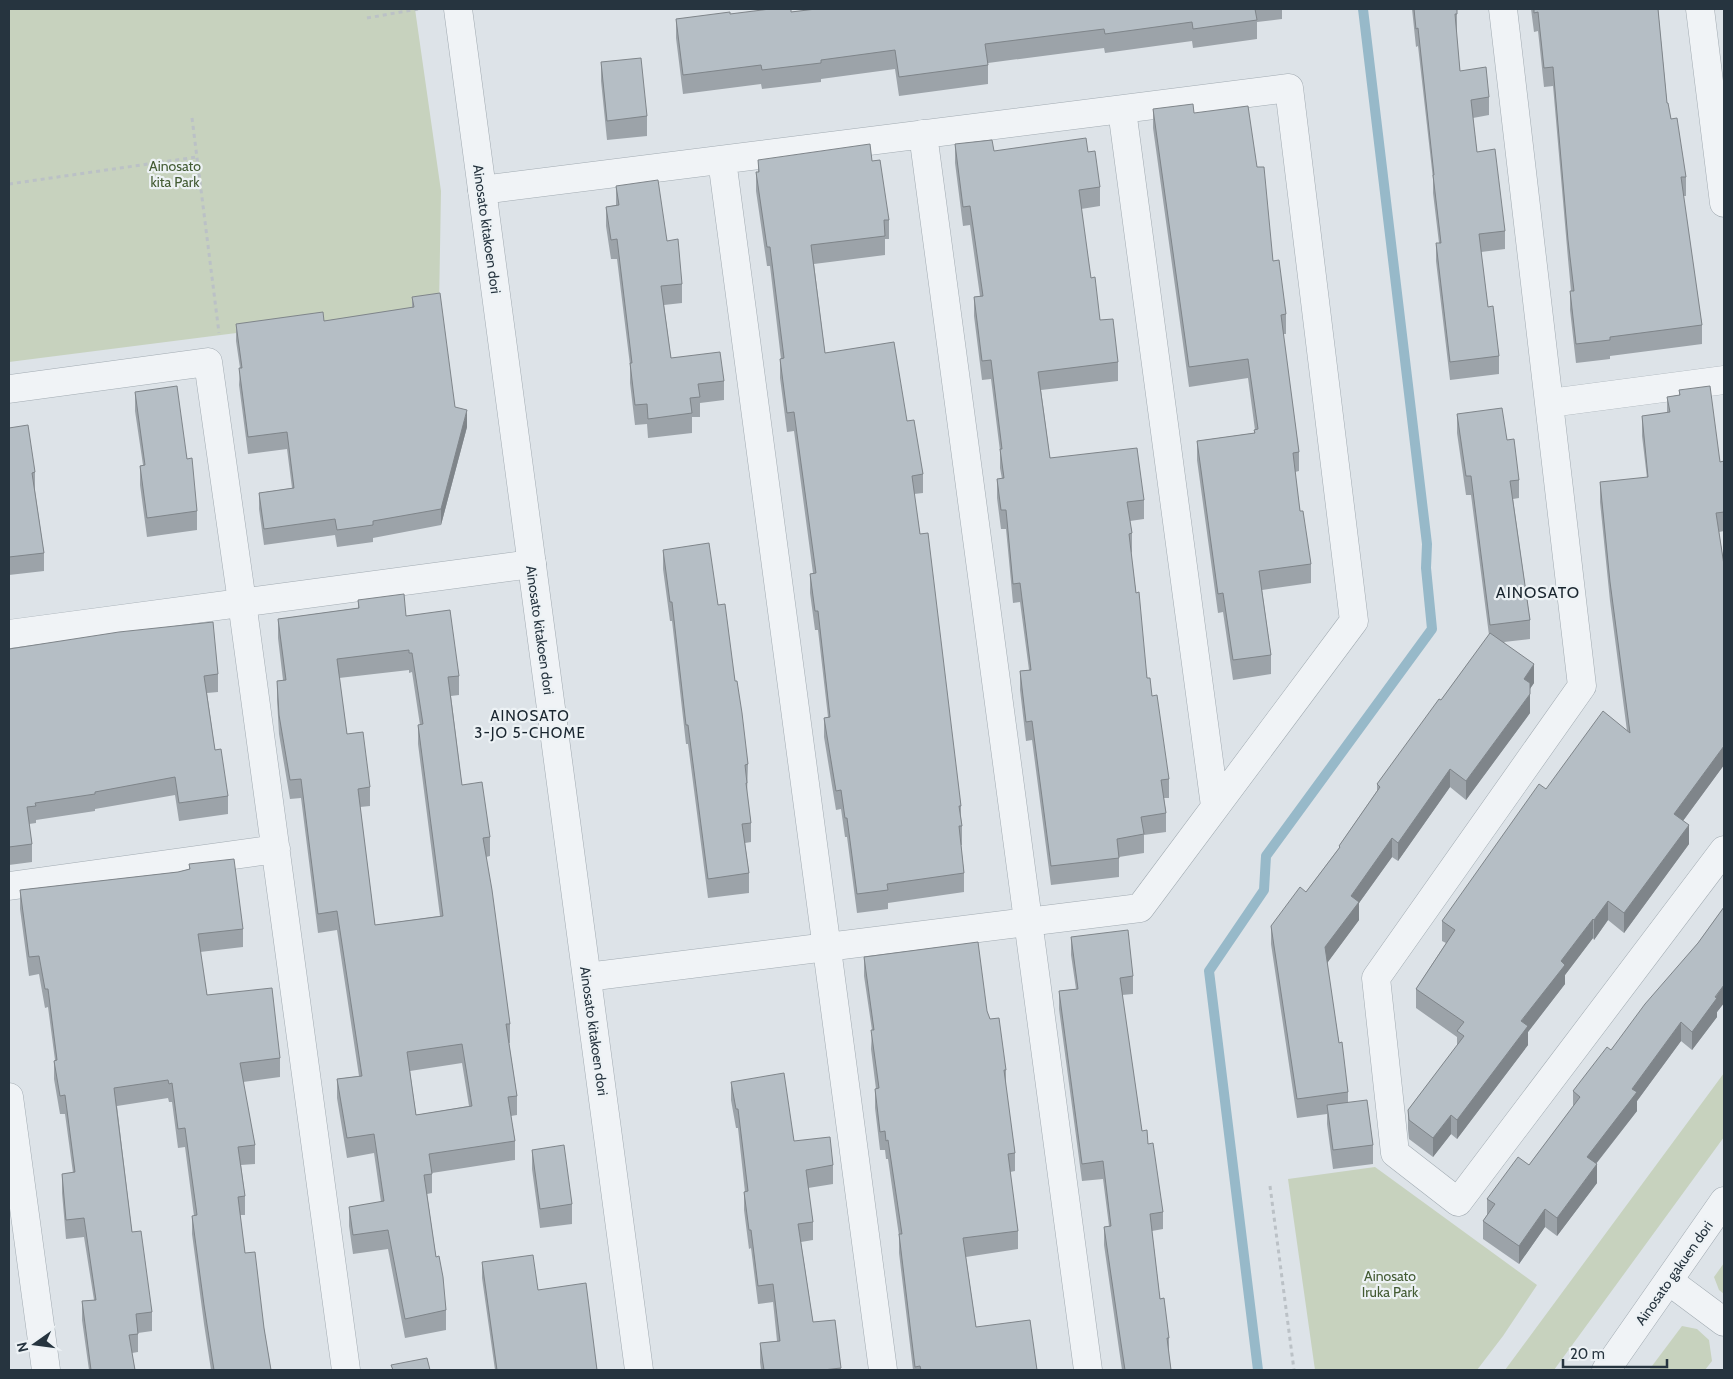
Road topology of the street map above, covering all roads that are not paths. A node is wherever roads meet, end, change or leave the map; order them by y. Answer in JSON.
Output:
{"nodes":[{"id":1,"x":458,"y":9,"type":"edge"},
{"id":2,"x":1503,"y":9,"type":"edge"},
{"id":3,"x":1700,"y":9,"type":"edge"},
{"id":4,"x":1122,"y":110,"type":"junction"},
{"id":5,"x":922,"y":134,"type":"junction"},
{"id":6,"x":722,"y":160,"type":"junction"},
{"id":7,"x":482,"y":190,"type":"junction"},
{"id":8,"x":1724,"y":203,"type":"edge"},
{"id":9,"x":1724,"y":380,"type":"edge"},
{"id":10,"x":9,"y":389,"type":"edge"},
{"id":11,"x":1550,"y":403,"type":"junction"},
{"id":12,"x":532,"y":564,"type":"junction"},
{"id":13,"x":242,"y":602,"type":"junction"},
{"id":14,"x":9,"y":634,"type":"edge"},
{"id":15,"x":1216,"y":806,"type":"junction"},
{"id":16,"x":276,"y":849,"type":"junction"},
{"id":17,"x":1724,"y":850,"type":"edge"},
{"id":18,"x":9,"y":886,"type":"edge"},
{"id":19,"x":1027,"y":922,"type":"junction"},
{"id":20,"x":826,"y":947,"type":"junction"},
{"id":21,"x":587,"y":977,"type":"junction"},
{"id":22,"x":9,"y":1097,"type":"edge"},
{"id":23,"x":1724,"y":1201,"type":"edge"},
{"id":24,"x":1669,"y":1281,"type":"junction"},
{"id":25,"x":1724,"y":1322,"type":"edge"},
{"id":26,"x":46,"y":1370,"type":"edge"},
{"id":27,"x":346,"y":1370,"type":"edge"},
{"id":28,"x":639,"y":1370,"type":"edge"},
{"id":29,"x":883,"y":1370,"type":"edge"},
{"id":30,"x":1088,"y":1370,"type":"edge"},
{"id":31,"x":1606,"y":1370,"type":"edge"}],
"edges":[{"from":1,"to":7,"type":"street","name":"Ainosato kitakoen dori"},
{"from":2,"to":11,"type":"street"},
{"from":3,"to":8,"type":"street"},
{"from":4,"to":5,"type":"street"},
{"from":4,"to":15,"type":"street"},
{"from":4,"to":15,"type":"street"},
{"from":5,"to":6,"type":"street"},
{"from":5,"to":19,"type":"street"},
{"from":6,"to":7,"type":"street"},
{"from":6,"to":20,"type":"street"},
{"from":7,"to":12,"type":"street","name":"Ainosato kitakoen dori"},
{"from":9,"to":11,"type":"street"},
{"from":10,"to":13,"type":"street"},
{"from":11,"to":17,"type":"street"},
{"from":12,"to":13,"type":"street"},
{"from":12,"to":21,"type":"street","name":"Ainosato kitakoen dori"},
{"from":13,"to":14,"type":"street"},
{"from":13,"to":16,"type":"street"},
{"from":15,"to":19,"type":"street"},
{"from":16,"to":18,"type":"street"},
{"from":16,"to":27,"type":"street"},
{"from":19,"to":20,"type":"street"},
{"from":19,"to":30,"type":"street"},
{"from":20,"to":21,"type":"street"},
{"from":20,"to":29,"type":"street"},
{"from":21,"to":28,"type":"street","name":"Ainosato kitakoen dori"},
{"from":22,"to":26,"type":"street"},
{"from":23,"to":24,"type":"street","name":"Ainosato gakuen dori"},
{"from":24,"to":25,"type":"street"},
{"from":24,"to":31,"type":"street","name":"Ainosato gakuen dori"}]}
